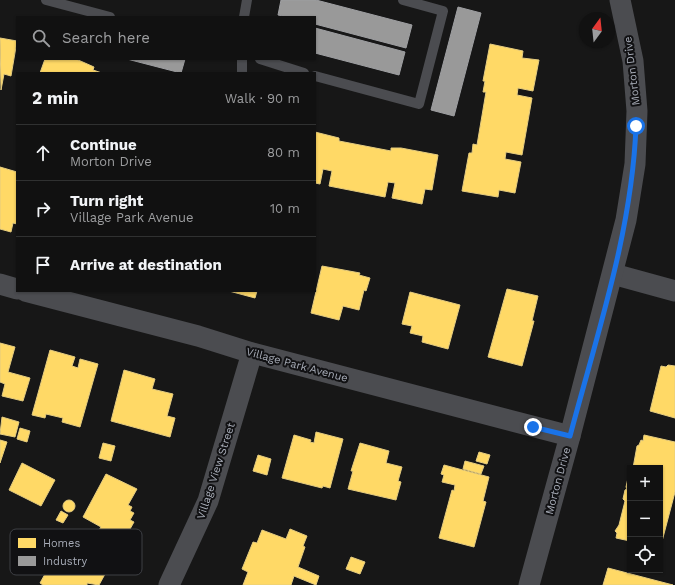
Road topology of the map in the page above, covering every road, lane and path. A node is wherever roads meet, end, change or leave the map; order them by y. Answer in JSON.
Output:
{"nodes":[{"id":1,"x":46,"y":0,"type":"edge"},
{"id":2,"x":247,"y":0,"type":"edge"},
{"id":3,"x":403,"y":0,"type":"edge"},
{"id":4,"x":620,"y":0,"type":"edge"},
{"id":5,"x":106,"y":16,"type":"edge"},
{"id":6,"x":244,"y":16,"type":"edge"},
{"id":7,"x":242,"y":60,"type":"edge"},
{"id":8,"x":263,"y":60,"type":"edge"},
{"id":9,"x":242,"y":72,"type":"edge"},
{"id":10,"x":301,"y":72,"type":"edge"},
{"id":11,"x":316,"y":76,"type":"edge"},
{"id":12,"x":613,"y":274,"type":"junction"},
{"id":13,"x":0,"y":284,"type":"edge"},
{"id":14,"x":16,"y":289,"type":"edge"},
{"id":15,"x":675,"y":291,"type":"edge"},
{"id":16,"x":29,"y":292,"type":"edge"},
{"id":17,"x":252,"y":353,"type":"junction"},
{"id":18,"x":570,"y":436,"type":"junction"},
{"id":19,"x":169,"y":585,"type":"edge"},
{"id":20,"x":529,"y":585,"type":"edge"}],
"edges":[{"from":1,"to":5,"type":"lane"},
{"from":2,"to":6,"type":"lane"},
{"from":3,"to":11,"type":"lane"},
{"from":4,"to":12,"type":"street","name":"Morton Drive"},
{"from":7,"to":9,"type":"lane"},
{"from":8,"to":10,"type":"lane"},
{"from":12,"to":15,"type":"street"},
{"from":12,"to":18,"type":"street","name":"Morton Drive"},
{"from":13,"to":14,"type":"street"},
{"from":16,"to":17,"type":"street","name":"Village Park Avenue"},
{"from":17,"to":18,"type":"street","name":"Village Park Avenue"},
{"from":17,"to":19,"type":"street","name":"Village View Street"},
{"from":18,"to":20,"type":"street","name":"Morton Drive"}]}
